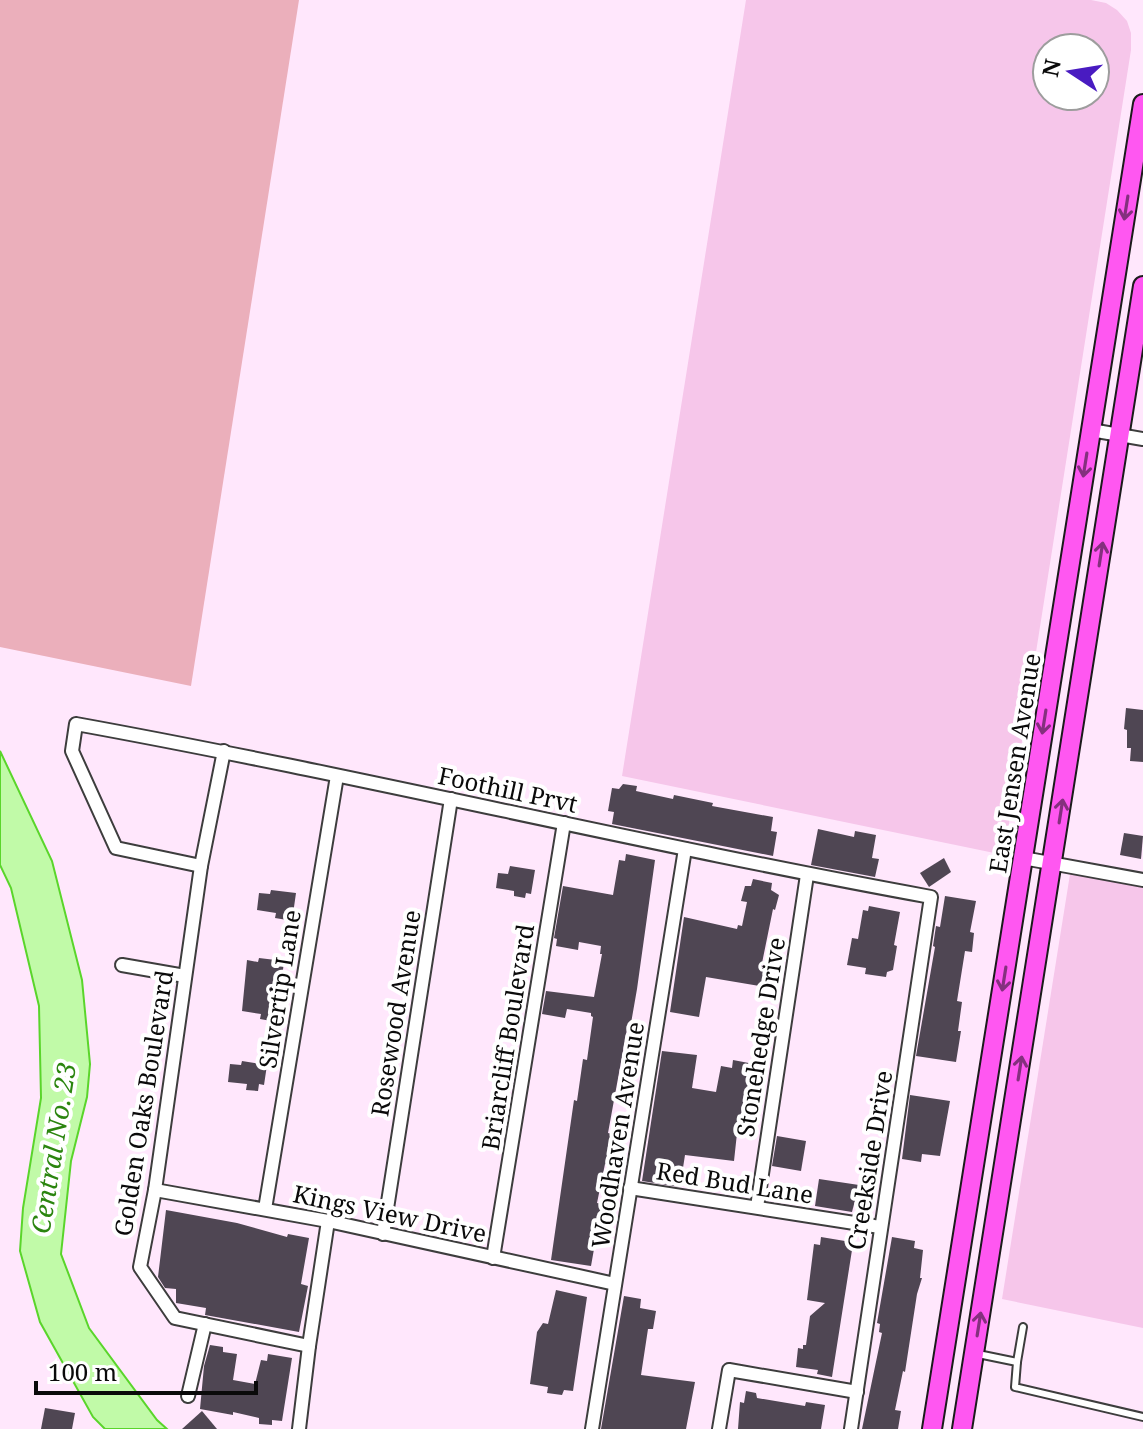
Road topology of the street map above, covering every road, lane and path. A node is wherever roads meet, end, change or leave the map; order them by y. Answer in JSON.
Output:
{"nodes":[{"id":1,"x":1143,"y":104,"type":"edge"},
{"id":2,"x":1143,"y":286,"type":"edge"},
{"id":3,"x":1091,"y":430,"type":"junction"},
{"id":4,"x":1120,"y":435,"type":"junction"},
{"id":5,"x":1143,"y":439,"type":"edge"},
{"id":6,"x":224,"y":751,"type":"junction"},
{"id":7,"x":337,"y":776,"type":"junction"},
{"id":8,"x":451,"y":799,"type":"junction"},
{"id":9,"x":564,"y":823,"type":"junction"},
{"id":10,"x":685,"y":849,"type":"junction"},
{"id":11,"x":1023,"y":858,"type":"junction"},
{"id":12,"x":1053,"y":862,"type":"junction"},
{"id":13,"x":201,"y":866,"type":"junction"},
{"id":14,"x":807,"y":875,"type":"junction"},
{"id":15,"x":1143,"y":880,"type":"edge"},
{"id":16,"x":931,"y":897,"type":"joint"},
{"id":17,"x":122,"y":965,"type":"dead end"},
{"id":18,"x":185,"y":976,"type":"junction"},
{"id":19,"x":630,"y":1188,"type":"junction"},
{"id":20,"x":155,"y":1190,"type":"junction"},
{"id":21,"x":757,"y":1207,"type":"junction"},
{"id":22,"x":265,"y":1209,"type":"junction"},
{"id":23,"x":328,"y":1221,"type":"junction"},
{"id":24,"x":880,"y":1227,"type":"junction"},
{"id":25,"x":383,"y":1234,"type":"junction"},
{"id":26,"x":493,"y":1258,"type":"junction"},
{"id":27,"x":615,"y":1284,"type":"junction"},
{"id":28,"x":205,"y":1324,"type":"junction"},
{"id":29,"x":1023,"y":1327,"type":"dead end"},
{"id":30,"x":309,"y":1346,"type":"junction"},
{"id":31,"x":975,"y":1353,"type":"junction"},
{"id":32,"x":1017,"y":1362,"type":"junction"},
{"id":33,"x":857,"y":1392,"type":"junction"},
{"id":34,"x":188,"y":1396,"type":"dead end"},
{"id":35,"x":1143,"y":1417,"type":"edge"},
{"id":36,"x":299,"y":1429,"type":"edge"},
{"id":37,"x":592,"y":1429,"type":"edge"},
{"id":38,"x":719,"y":1429,"type":"edge"},
{"id":39,"x":851,"y":1429,"type":"edge"},
{"id":40,"x":932,"y":1429,"type":"edge"},
{"id":41,"x":962,"y":1429,"type":"edge"}],
"edges":[{"from":1,"to":3,"type":"main road","name":"East Jensen Avenue","one_way":true},
{"from":2,"to":4,"type":"main road"},
{"from":3,"to":4,"type":"street"},
{"from":3,"to":11,"type":"main road","name":"East Jensen Avenue","one_way":true},
{"from":4,"to":5,"type":"street"},
{"from":12,"to":4,"type":"main road","one_way":true},
{"from":6,"to":7,"type":"street","name":"Foothill Prvt"},
{"from":6,"to":13,"type":"street","name":"Golden Oaks Boulevard"},
{"from":6,"to":13,"type":"street","name":"Foothill Prvt"},
{"from":7,"to":8,"type":"street","name":"Foothill Prvt"},
{"from":7,"to":22,"type":"street","name":"Silvertip Lane"},
{"from":8,"to":9,"type":"street","name":"Foothill Prvt"},
{"from":8,"to":25,"type":"street","name":"Rosewood Avenue"},
{"from":9,"to":10,"type":"street","name":"Foothill Prvt"},
{"from":9,"to":26,"type":"street","name":"Briarcliff Boulevard"},
{"from":10,"to":14,"type":"street","name":"Foothill Prvt"},
{"from":10,"to":19,"type":"street","name":"Woodhaven Avenue"},
{"from":11,"to":12,"type":"street"},
{"from":11,"to":40,"type":"main road","name":"East Jensen Avenue","one_way":true},
{"from":12,"to":15,"type":"street"},
{"from":31,"to":12,"type":"main road","one_way":true},
{"from":13,"to":18,"type":"street","name":"Golden Oaks Boulevard"},
{"from":14,"to":16,"type":"street","name":"Foothill Prvt"},
{"from":14,"to":21,"type":"street","name":"Stonehedge Drive"},
{"from":16,"to":24,"type":"street","name":"Creekside Drive"},
{"from":17,"to":18,"type":"street"},
{"from":18,"to":20,"type":"street","name":"Golden Oaks Boulevard"},
{"from":19,"to":21,"type":"street","name":"Red Bud Lane"},
{"from":19,"to":27,"type":"street","name":"Woodhaven Avenue"},
{"from":20,"to":22,"type":"street","name":"Kings View Drive"},
{"from":20,"to":28,"type":"street","name":"Golden Oaks Boulevard"},
{"from":21,"to":24,"type":"street","name":"Red Bud Lane"},
{"from":22,"to":23,"type":"street","name":"Kings View Drive"},
{"from":23,"to":25,"type":"street","name":"Kings View Drive"},
{"from":23,"to":30,"type":"street"},
{"from":24,"to":33,"type":"street","name":"Creekside Drive"},
{"from":25,"to":26,"type":"street","name":"Kings View Drive"},
{"from":26,"to":27,"type":"street","name":"Kings View Drive"},
{"from":27,"to":37,"type":"street","name":"Woodhaven Avenue"},
{"from":28,"to":30,"type":"street","name":"Golden Oaks Boulevard"},
{"from":28,"to":34,"type":"street"},
{"from":29,"to":32,"type":"lane"},
{"from":30,"to":36,"type":"street"},
{"from":31,"to":32,"type":"lane"},
{"from":31,"to":41,"type":"main road"},
{"from":32,"to":35,"type":"lane"},
{"from":33,"to":38,"type":"street"},
{"from":33,"to":39,"type":"street","name":"Creekside Drive"}]}
